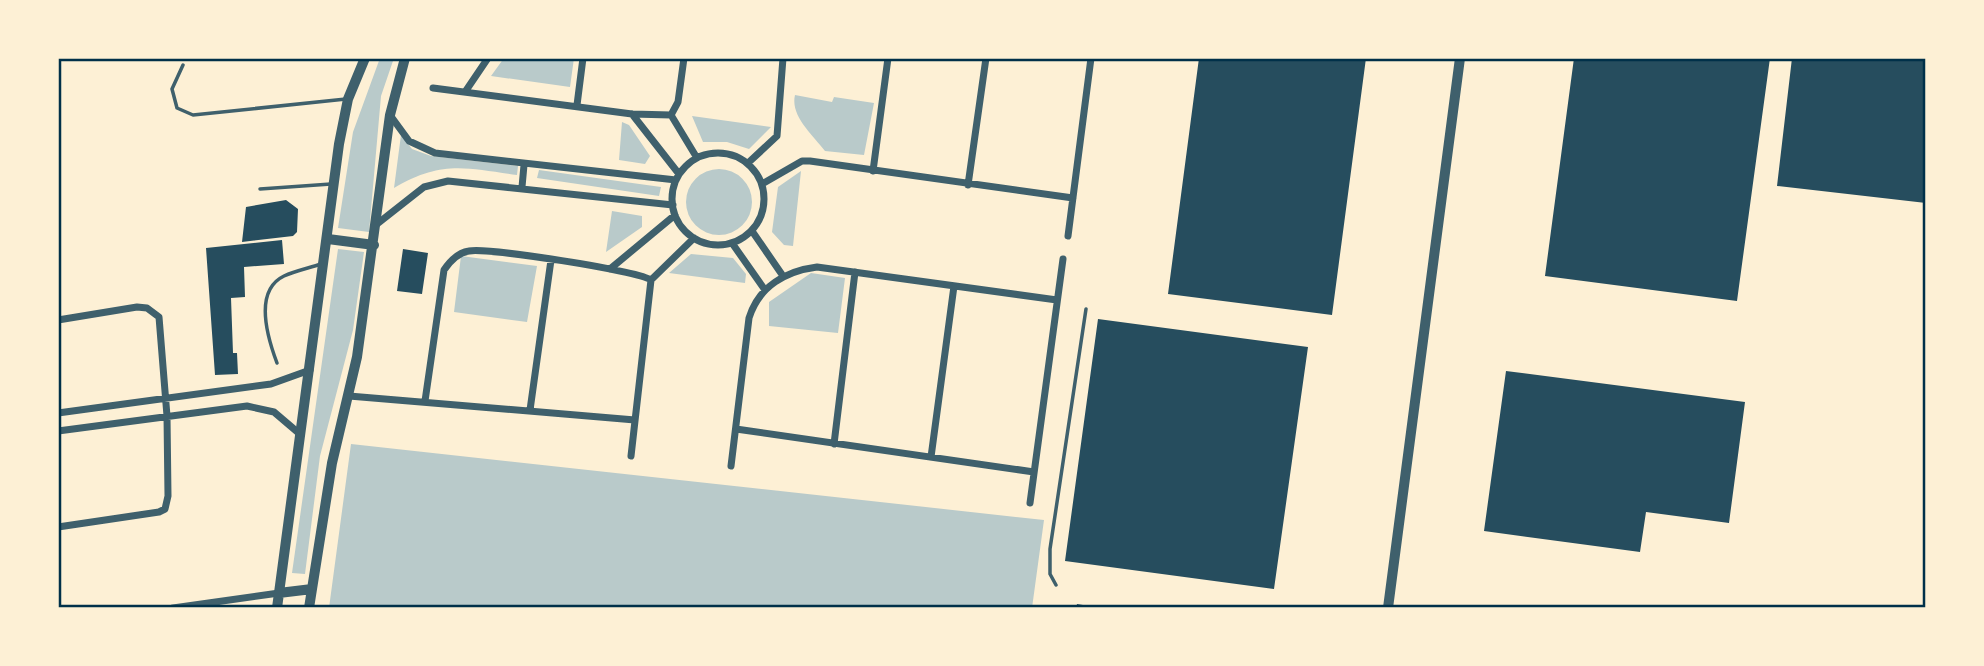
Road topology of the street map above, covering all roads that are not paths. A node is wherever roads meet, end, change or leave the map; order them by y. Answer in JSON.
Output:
{"nodes":[{"id":1,"x":365,"y":58,"type":"edge"},
{"id":2,"x":405,"y":58,"type":"edge"},
{"id":3,"x":488,"y":58,"type":"edge"},
{"id":4,"x":583,"y":58,"type":"edge"},
{"id":5,"x":684,"y":58,"type":"edge"},
{"id":6,"x":783,"y":58,"type":"edge"},
{"id":7,"x":888,"y":58,"type":"edge"},
{"id":8,"x":986,"y":58,"type":"edge"},
{"id":9,"x":1091,"y":58,"type":"edge"},
{"id":10,"x":1460,"y":58,"type":"edge"},
{"id":11,"x":183,"y":65,"type":"dead end"},
{"id":12,"x":433,"y":88,"type":"dead end"},
{"id":13,"x":466,"y":92,"type":"junction"},
{"id":14,"x":348,"y":99,"type":"junction"},
{"id":15,"x":577,"y":105,"type":"junction"},
{"id":16,"x":632,"y":114,"type":"junction"},
{"id":17,"x":390,"y":115,"type":"junction"},
{"id":18,"x":671,"y":115,"type":"junction"},
{"id":19,"x":697,"y":158,"type":"junction"},
{"id":20,"x":748,"y":163,"type":"junction"},
{"id":21,"x":524,"y":165,"type":"junction"},
{"id":22,"x":873,"y":171,"type":"junction"},
{"id":23,"x":678,"y":177,"type":"junction"},
{"id":24,"x":334,"y":184,"type":"junction"},
{"id":25,"x":762,"y":184,"type":"junction"},
{"id":26,"x":968,"y":184,"type":"junction"},
{"id":27,"x":522,"y":187,"type":"junction"},
{"id":28,"x":260,"y":189,"type":"dead end"},
{"id":29,"x":1073,"y":198,"type":"junction"},
{"id":30,"x":673,"y":205,"type":"junction"},
{"id":31,"x":675,"y":215,"type":"junction"},
{"id":32,"x":377,"y":224,"type":"junction"},
{"id":33,"x":752,"y":230,"type":"junction"},
{"id":34,"x":1068,"y":236,"type":"dead end"},
{"id":35,"x":694,"y":238,"type":"junction"},
{"id":36,"x":328,"y":239,"type":"junction"},
{"id":37,"x":732,"y":243,"type":"junction"},
{"id":38,"x":374,"y":245,"type":"junction"},
{"id":39,"x":1063,"y":259,"type":"dead end"},
{"id":40,"x":551,"y":260,"type":"junction"},
{"id":41,"x":325,"y":263,"type":"junction"},
{"id":42,"x":610,"y":269,"type":"junction"},
{"id":43,"x":855,"y":272,"type":"junction"},
{"id":44,"x":783,"y":276,"type":"junction"},
{"id":45,"x":651,"y":279,"type":"junction"},
{"id":46,"x":954,"y":286,"type":"junction"},
{"id":47,"x":765,"y":290,"type":"junction"},
{"id":48,"x":1057,"y":300,"type":"junction"},
{"id":49,"x":1086,"y":309,"type":"dead end"},
{"id":50,"x":58,"y":320,"type":"edge"},
{"id":51,"x":276,"y":363,"type":"dead end"},
{"id":52,"x":310,"y":370,"type":"junction"},
{"id":53,"x":348,"y":396,"type":"junction"},
{"id":54,"x":165,"y":398,"type":"junction"},
{"id":55,"x":425,"y":401,"type":"junction"},
{"id":56,"x":530,"y":410,"type":"junction"},
{"id":57,"x":58,"y":413,"type":"edge"},
{"id":58,"x":167,"y":416,"type":"junction"},
{"id":59,"x":635,"y":420,"type":"junction"},
{"id":60,"x":736,"y":429,"type":"junction"},
{"id":61,"x":58,"y":431,"type":"edge"},
{"id":62,"x":301,"y":436,"type":"junction"},
{"id":63,"x":834,"y":444,"type":"junction"},
{"id":64,"x":631,"y":456,"type":"dead end"},
{"id":65,"x":931,"y":457,"type":"junction"},
{"id":66,"x":731,"y":466,"type":"dead end"},
{"id":67,"x":1034,"y":472,"type":"junction"},
{"id":68,"x":1030,"y":503,"type":"dead end"},
{"id":69,"x":58,"y":527,"type":"edge"},
{"id":70,"x":1056,"y":585,"type":"dead end"},
{"id":71,"x":312,"y":589,"type":"junction"},
{"id":72,"x":279,"y":593,"type":"junction"},
{"id":73,"x":173,"y":608,"type":"edge"},
{"id":74,"x":277,"y":608,"type":"edge"},
{"id":75,"x":309,"y":608,"type":"edge"},
{"id":76,"x":1388,"y":608,"type":"edge"}],
"edges":[{"from":1,"to":14,"type":"street"},
{"from":2,"to":17,"type":"street"},
{"from":3,"to":13,"type":"street"},
{"from":4,"to":15,"type":"street"},
{"from":5,"to":18,"type":"street"},
{"from":6,"to":20,"type":"street"},
{"from":7,"to":22,"type":"street"},
{"from":8,"to":26,"type":"street"},
{"from":9,"to":29,"type":"street"},
{"from":10,"to":76,"type":"street"},
{"from":11,"to":14,"type":"lane"},
{"from":12,"to":13,"type":"street"},
{"from":13,"to":15,"type":"street"},
{"from":14,"to":24,"type":"street"},
{"from":15,"to":16,"type":"street"},
{"from":16,"to":18,"type":"street"},
{"from":16,"to":23,"type":"street"},
{"from":17,"to":21,"type":"street"},
{"from":17,"to":32,"type":"street"},
{"from":18,"to":19,"type":"street"},
{"from":19,"to":20,"type":"street"},
{"from":19,"to":23,"type":"street"},
{"from":20,"to":25,"type":"street"},
{"from":21,"to":23,"type":"street"},
{"from":21,"to":27,"type":"street"},
{"from":22,"to":25,"type":"street"},
{"from":22,"to":26,"type":"street"},
{"from":23,"to":30,"type":"street"},
{"from":24,"to":28,"type":"lane"},
{"from":24,"to":36,"type":"street"},
{"from":25,"to":33,"type":"street"},
{"from":26,"to":29,"type":"street"},
{"from":27,"to":30,"type":"street"},
{"from":27,"to":32,"type":"street"},
{"from":29,"to":34,"type":"street"},
{"from":30,"to":31,"type":"street"},
{"from":31,"to":35,"type":"street"},
{"from":31,"to":42,"type":"street"},
{"from":32,"to":38,"type":"street"},
{"from":33,"to":37,"type":"street"},
{"from":33,"to":44,"type":"street"},
{"from":35,"to":37,"type":"street"},
{"from":35,"to":45,"type":"street"},
{"from":36,"to":38,"type":"street"},
{"from":36,"to":41,"type":"street"},
{"from":37,"to":47,"type":"street"},
{"from":38,"to":53,"type":"street"},
{"from":39,"to":48,"type":"street"},
{"from":40,"to":42,"type":"street"},
{"from":40,"to":55,"type":"street"},
{"from":40,"to":56,"type":"street"},
{"from":41,"to":51,"type":"lane"},
{"from":41,"to":52,"type":"street"},
{"from":42,"to":45,"type":"street"},
{"from":43,"to":44,"type":"street"},
{"from":43,"to":46,"type":"street"},
{"from":43,"to":63,"type":"street"},
{"from":44,"to":47,"type":"street"},
{"from":45,"to":59,"type":"street"},
{"from":46,"to":48,"type":"street"},
{"from":46,"to":65,"type":"street"},
{"from":47,"to":60,"type":"street"},
{"from":48,"to":67,"type":"street"},
{"from":49,"to":70,"type":"lane"},
{"from":50,"to":54,"type":"street"},
{"from":52,"to":54,"type":"street"},
{"from":52,"to":62,"type":"street"},
{"from":53,"to":55,"type":"street"},
{"from":53,"to":71,"type":"street"},
{"from":54,"to":57,"type":"street"},
{"from":54,"to":58,"type":"street"},
{"from":55,"to":56,"type":"street"},
{"from":56,"to":59,"type":"street"},
{"from":58,"to":61,"type":"street"},
{"from":58,"to":62,"type":"street"},
{"from":58,"to":69,"type":"street"},
{"from":59,"to":64,"type":"street"},
{"from":60,"to":63,"type":"street"},
{"from":60,"to":66,"type":"street"},
{"from":62,"to":72,"type":"street"},
{"from":63,"to":65,"type":"street"},
{"from":65,"to":67,"type":"street"},
{"from":67,"to":68,"type":"street"},
{"from":71,"to":72,"type":"street"},
{"from":71,"to":75,"type":"street"},
{"from":72,"to":73,"type":"street"},
{"from":72,"to":74,"type":"street"}]}
